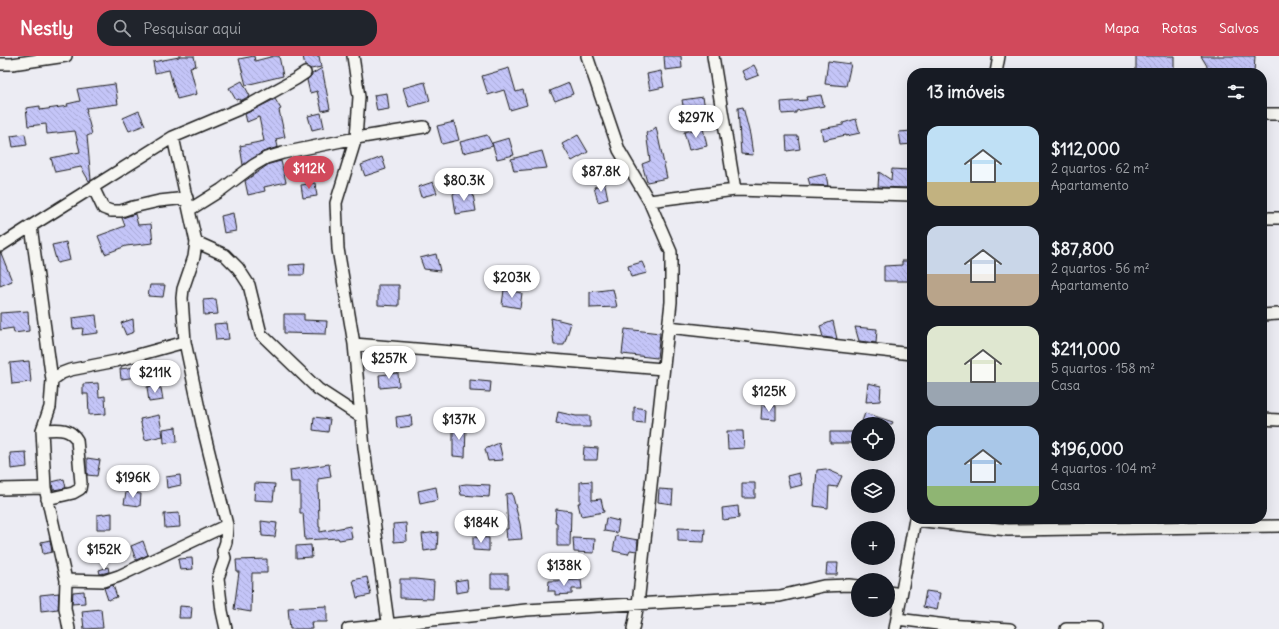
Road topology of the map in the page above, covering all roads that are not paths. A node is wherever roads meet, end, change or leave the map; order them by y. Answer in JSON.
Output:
{"nodes":[{"id":1,"x":66,"y":56,"type":"edge"},
{"id":2,"x":353,"y":56,"type":"edge"},
{"id":3,"x":587,"y":56,"type":"edge"},
{"id":4,"x":713,"y":56,"type":"edge"},
{"id":5,"x":999,"y":56,"type":"edge"},
{"id":6,"x":0,"y":64,"type":"edge"},
{"id":7,"x":997,"y":68,"type":"edge"},
{"id":8,"x":305,"y":73,"type":"dead end"},
{"id":9,"x":1267,"y":114,"type":"edge"},
{"id":10,"x":1279,"y":114,"type":"edge"},
{"id":11,"x":424,"y":127,"type":"dead end"},
{"id":12,"x":173,"y":137,"type":"junction"},
{"id":13,"x":356,"y":138,"type":"junction"},
{"id":14,"x":93,"y":187,"type":"junction"},
{"id":15,"x":735,"y":190,"type":"junction"},
{"id":16,"x":907,"y":195,"type":"edge"},
{"id":17,"x":187,"y":198,"type":"junction"},
{"id":18,"x":649,"y":201,"type":"junction"},
{"id":19,"x":189,"y":210,"type":"junction"},
{"id":20,"x":1267,"y":218,"type":"edge"},
{"id":21,"x":1279,"y":218,"type":"edge"},
{"id":22,"x":30,"y":226,"type":"junction"},
{"id":23,"x":196,"y":242,"type":"junction"},
{"id":24,"x":0,"y":246,"type":"edge"},
{"id":25,"x":1279,"y":314,"type":"edge"},
{"id":26,"x":1267,"y":315,"type":"edge"},
{"id":27,"x":668,"y":327,"type":"junction"},
{"id":28,"x":186,"y":342,"type":"junction"},
{"id":29,"x":354,"y":344,"type":"junction"},
{"id":30,"x":907,"y":353,"type":"edge"},
{"id":31,"x":663,"y":369,"type":"junction"},
{"id":32,"x":52,"y":380,"type":"junction"},
{"id":33,"x":361,"y":418,"type":"junction"},
{"id":34,"x":1267,"y":419,"type":"edge"},
{"id":35,"x":1279,"y":420,"type":"edge"},
{"id":36,"x":42,"y":430,"type":"junction"},
{"id":37,"x":0,"y":488,"type":"edge"},
{"id":38,"x":46,"y":494,"type":"junction"},
{"id":39,"x":914,"y":524,"type":"edge"},
{"id":40,"x":957,"y":524,"type":"edge"},
{"id":41,"x":227,"y":525,"type":"junction"},
{"id":42,"x":1279,"y":526,"type":"edge"},
{"id":43,"x":66,"y":580,"type":"junction"},
{"id":44,"x":851,"y":585,"type":"edge"},
{"id":45,"x":895,"y":593,"type":"edge"},
{"id":46,"x":901,"y":594,"type":"junction"},
{"id":47,"x":638,"y":604,"type":"junction"},
{"id":48,"x":896,"y":624,"type":"edge"},
{"id":49,"x":388,"y":627,"type":"edge"},
{"id":50,"x":69,"y":629,"type":"edge"},
{"id":51,"x":226,"y":629,"type":"edge"},
{"id":52,"x":348,"y":629,"type":"edge"},
{"id":53,"x":633,"y":629,"type":"edge"},
{"id":54,"x":1010,"y":629,"type":"edge"},
{"id":55,"x":1066,"y":629,"type":"edge"},
{"id":56,"x":1098,"y":629,"type":"edge"}],
"edges":[{"from":1,"to":6,"type":"street"},
{"from":2,"to":13,"type":"street"},
{"from":3,"to":18,"type":"street"},
{"from":4,"to":15,"type":"street"},
{"from":5,"to":7,"type":"street"},
{"from":8,"to":12,"type":"street"},
{"from":9,"to":10,"type":"street"},
{"from":11,"to":13,"type":"street"},
{"from":12,"to":14,"type":"street"},
{"from":12,"to":17,"type":"street"},
{"from":13,"to":19,"type":"street"},
{"from":13,"to":29,"type":"street"},
{"from":14,"to":17,"type":"street"},
{"from":14,"to":22,"type":"street"},
{"from":15,"to":16,"type":"street"},
{"from":15,"to":18,"type":"street"},
{"from":17,"to":19,"type":"street"},
{"from":18,"to":27,"type":"street"},
{"from":19,"to":23,"type":"street"},
{"from":20,"to":21,"type":"street"},
{"from":22,"to":24,"type":"street"},
{"from":22,"to":32,"type":"street"},
{"from":23,"to":28,"type":"street"},
{"from":23,"to":33,"type":"street"},
{"from":25,"to":26,"type":"street"},
{"from":27,"to":30,"type":"street"},
{"from":27,"to":31,"type":"street"},
{"from":28,"to":32,"type":"street"},
{"from":28,"to":41,"type":"street"},
{"from":29,"to":31,"type":"street"},
{"from":29,"to":33,"type":"street"},
{"from":31,"to":47,"type":"street"},
{"from":32,"to":36,"type":"street"},
{"from":33,"to":49,"type":"street"},
{"from":34,"to":35,"type":"street"},
{"from":36,"to":38,"type":"street"},
{"from":36,"to":38,"type":"street"},
{"from":37,"to":38,"type":"street"},
{"from":38,"to":43,"type":"street"},
{"from":39,"to":46,"type":"street"},
{"from":40,"to":42,"type":"street"},
{"from":41,"to":43,"type":"street"},
{"from":41,"to":51,"type":"street"},
{"from":43,"to":50,"type":"street"},
{"from":44,"to":47,"type":"street"},
{"from":45,"to":46,"type":"street"},
{"from":46,"to":48,"type":"street"},
{"from":47,"to":49,"type":"street"},
{"from":47,"to":53,"type":"street"},
{"from":48,"to":54,"type":"street"},
{"from":49,"to":52,"type":"street"},
{"from":55,"to":56,"type":"street"}]}
